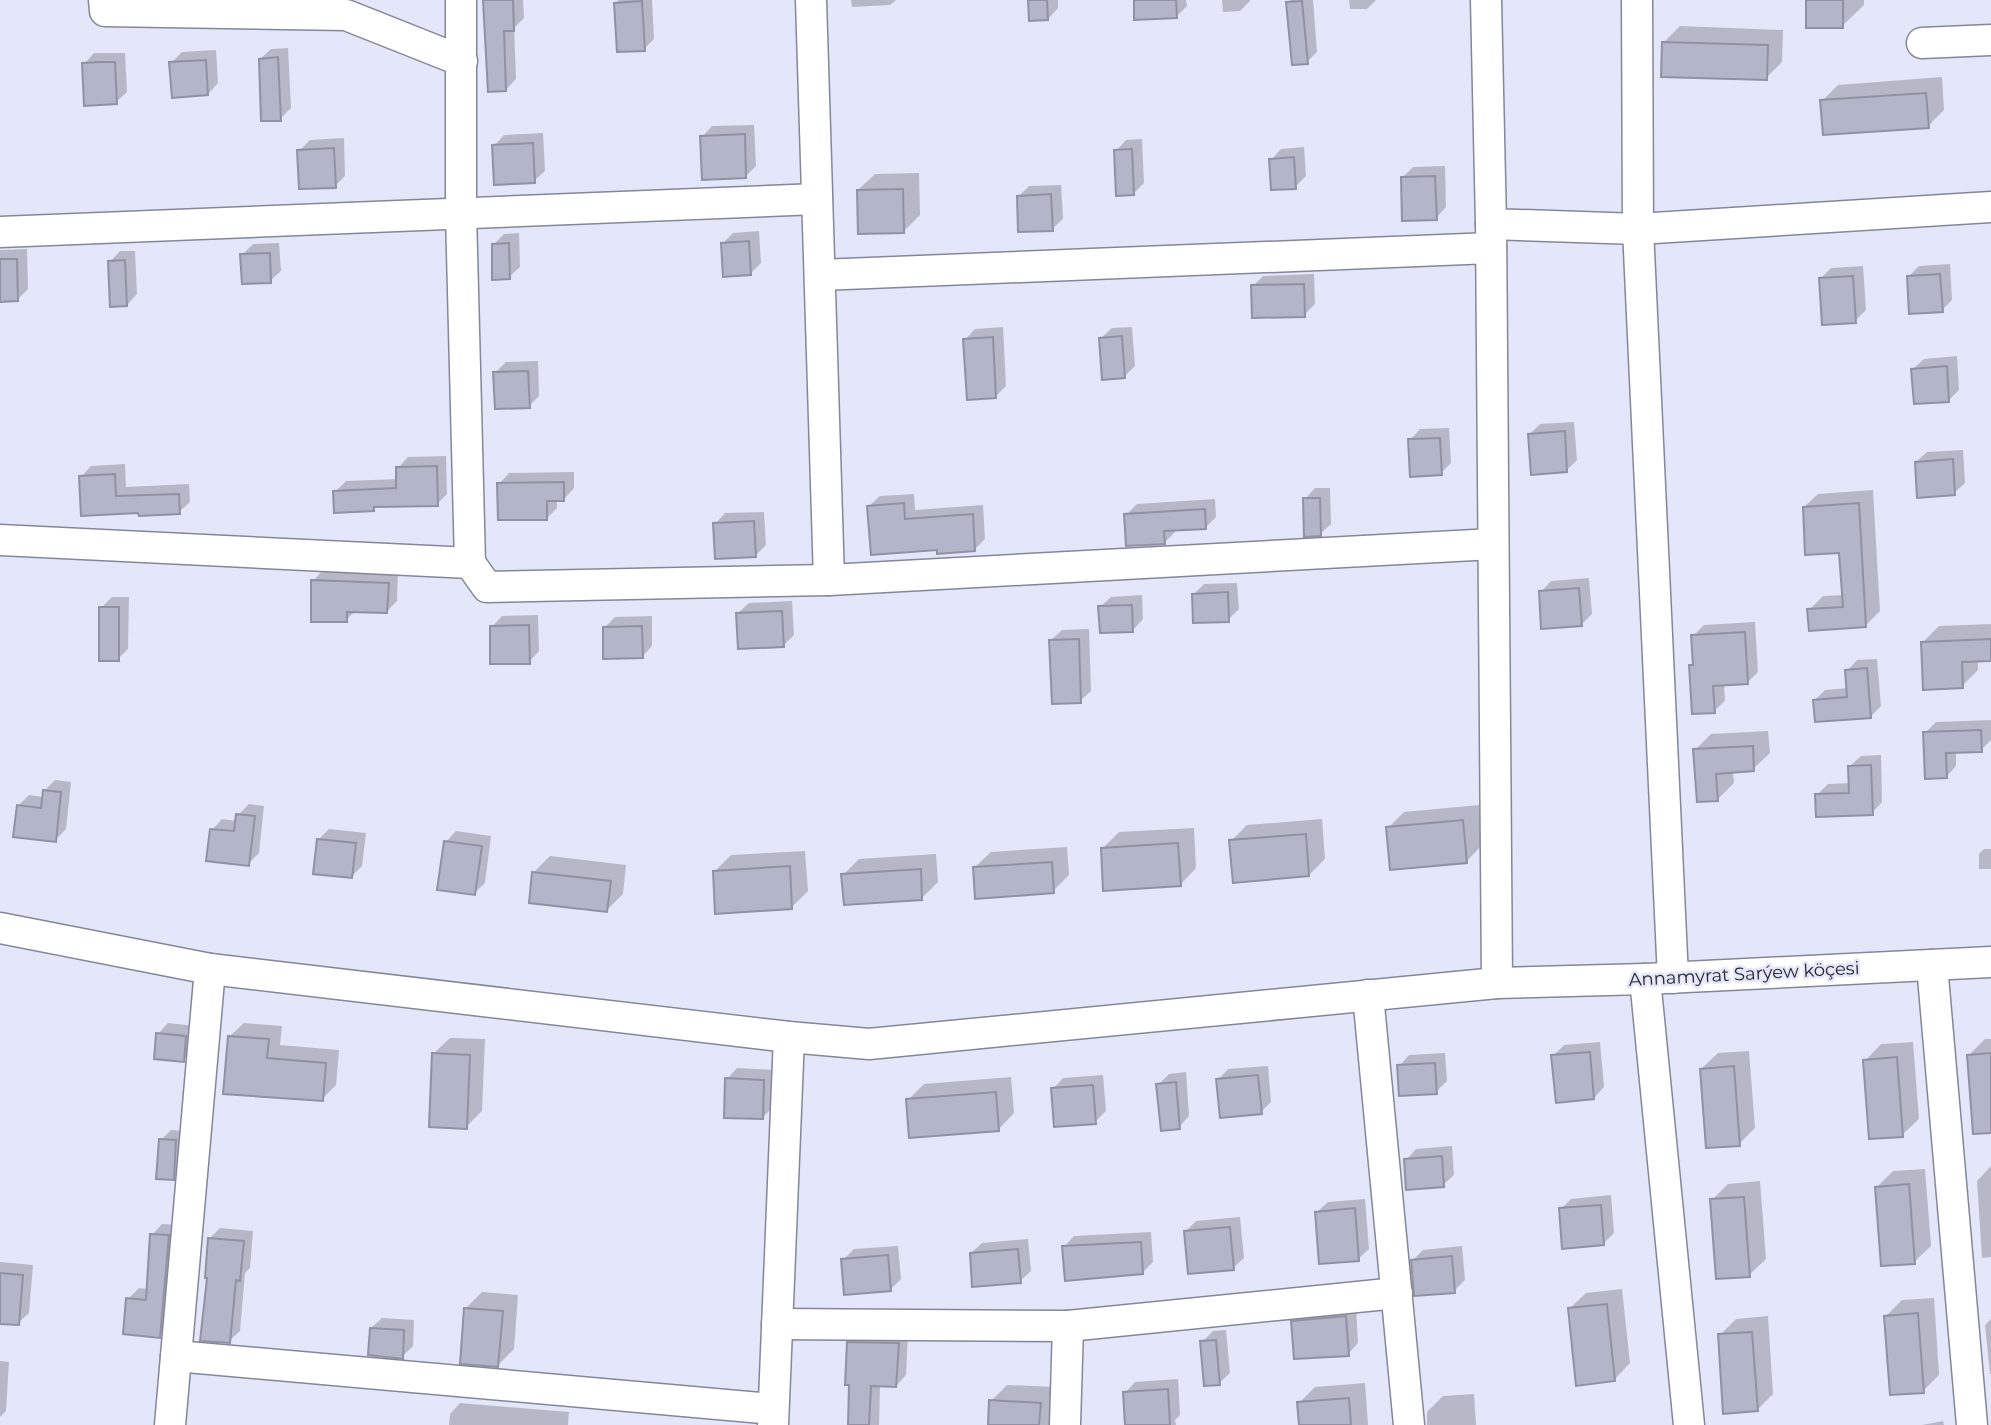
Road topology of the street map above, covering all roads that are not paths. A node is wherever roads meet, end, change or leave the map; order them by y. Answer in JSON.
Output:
{"nodes":[{"id":1,"x":104,"y":0,"type":"edge"},
{"id":2,"x":461,"y":0,"type":"edge"},
{"id":3,"x":811,"y":0,"type":"edge"},
{"id":4,"x":1486,"y":0,"type":"edge"},
{"id":5,"x":1637,"y":0,"type":"edge"},
{"id":6,"x":1991,"y":40,"type":"edge"},
{"id":7,"x":1922,"y":43,"type":"dead end"},
{"id":8,"x":462,"y":61,"type":"junction"},
{"id":9,"x":817,"y":199,"type":"junction"},
{"id":10,"x":1991,"y":206,"type":"edge"},
{"id":11,"x":461,"y":213,"type":"junction"},
{"id":12,"x":1638,"y":229,"type":"junction"},
{"id":13,"x":0,"y":232,"type":"edge"},
{"id":14,"x":1491,"y":236,"type":"junction"},
{"id":15,"x":820,"y":275,"type":"junction"},
{"id":16,"x":0,"y":540,"type":"edge"},
{"id":17,"x":1493,"y":544,"type":"junction"},
{"id":18,"x":470,"y":563,"type":"junction"},
{"id":19,"x":829,"y":580,"type":"junction"},
{"id":20,"x":0,"y":928,"type":"edge"},
{"id":21,"x":1991,"y":962,"type":"edge"},
{"id":22,"x":1932,"y":965,"type":"junction"},
{"id":23,"x":210,"y":969,"type":"junction"},
{"id":24,"x":1659,"y":978,"type":"junction"},
{"id":25,"x":1497,"y":983,"type":"junction"},
{"id":26,"x":1368,"y":995,"type":"junction"},
{"id":27,"x":789,"y":1037,"type":"junction"},
{"id":28,"x":1397,"y":1293,"type":"junction"},
{"id":29,"x":777,"y":1324,"type":"junction"},
{"id":30,"x":1069,"y":1326,"type":"junction"},
{"id":31,"x":176,"y":1356,"type":"junction"},
{"id":32,"x":773,"y":1417,"type":"edge"},
{"id":33,"x":170,"y":1425,"type":"edge"},
{"id":34,"x":1065,"y":1425,"type":"edge"},
{"id":35,"x":1409,"y":1425,"type":"edge"},
{"id":36,"x":1689,"y":1425,"type":"edge"},
{"id":37,"x":1972,"y":1425,"type":"edge"}],
"edges":[{"from":1,"to":8,"type":"street"},
{"from":2,"to":8,"type":"street"},
{"from":3,"to":9,"type":"street"},
{"from":4,"to":14,"type":"street"},
{"from":5,"to":12,"type":"street"},
{"from":6,"to":7,"type":"street"},
{"from":8,"to":11,"type":"street"},
{"from":9,"to":11,"type":"street"},
{"from":9,"to":15,"type":"street"},
{"from":10,"to":12,"type":"street"},
{"from":11,"to":13,"type":"street"},
{"from":11,"to":18,"type":"street"},
{"from":12,"to":14,"type":"street"},
{"from":12,"to":24,"type":"street"},
{"from":14,"to":15,"type":"street"},
{"from":14,"to":17,"type":"street"},
{"from":15,"to":19,"type":"street"},
{"from":16,"to":18,"type":"street"},
{"from":17,"to":19,"type":"street"},
{"from":17,"to":25,"type":"street"},
{"from":18,"to":19,"type":"street"},
{"from":20,"to":23,"type":"street","name":"Annamyrat Sarýew köçesi"},
{"from":21,"to":22,"type":"street","name":"Annamyrat Sarýew köçesi"},
{"from":22,"to":24,"type":"street","name":"Annamyrat Sarýew köçesi"},
{"from":22,"to":37,"type":"street"},
{"from":23,"to":27,"type":"street","name":"Annamyrat Sarýew köçesi"},
{"from":23,"to":31,"type":"street"},
{"from":24,"to":25,"type":"street","name":"Annamyrat Sarýew köçesi"},
{"from":24,"to":36,"type":"street"},
{"from":25,"to":26,"type":"street","name":"Annamyrat Sarýew köçesi"},
{"from":26,"to":27,"type":"street","name":"Annamyrat Sarýew köçesi"},
{"from":26,"to":28,"type":"street"},
{"from":27,"to":29,"type":"street"},
{"from":28,"to":30,"type":"street"},
{"from":28,"to":35,"type":"street"},
{"from":29,"to":30,"type":"street"},
{"from":29,"to":32,"type":"street"},
{"from":30,"to":34,"type":"street"},
{"from":31,"to":32,"type":"street"},
{"from":31,"to":33,"type":"street"}]}
